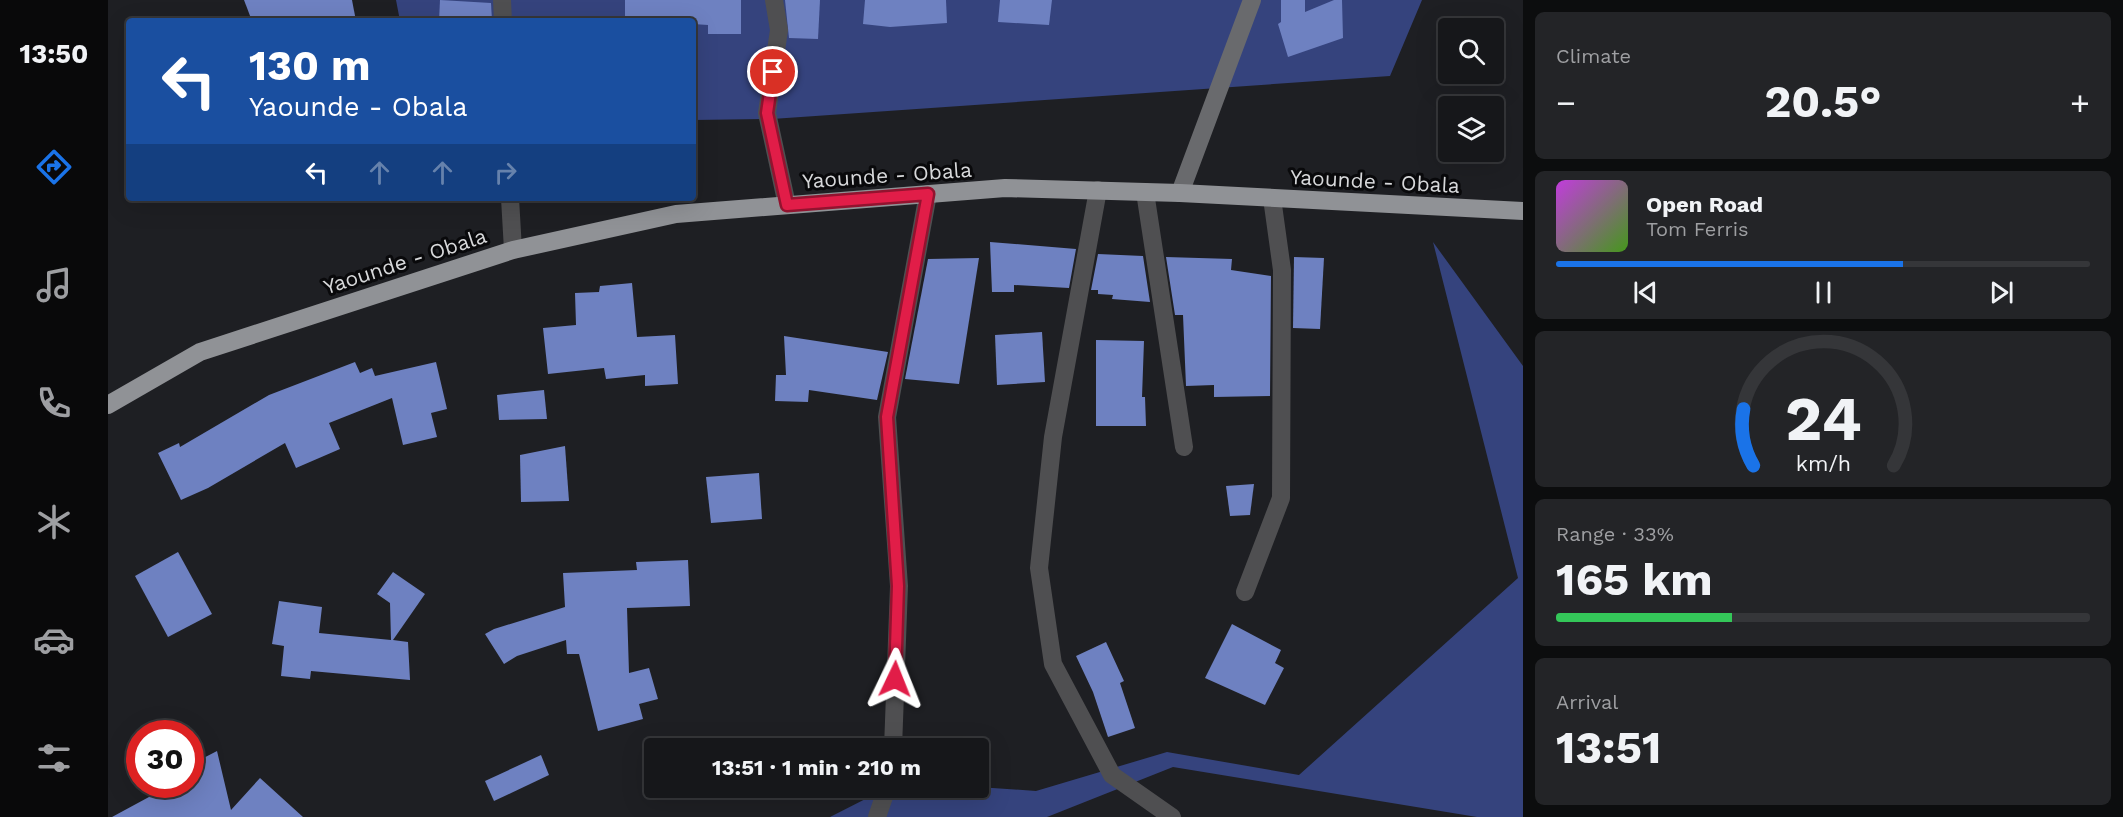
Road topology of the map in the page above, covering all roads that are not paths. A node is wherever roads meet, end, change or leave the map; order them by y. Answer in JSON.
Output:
{"nodes":[{"id":1,"x":502,"y":0,"type":"edge"},
{"id":2,"x":774,"y":0,"type":"edge"},
{"id":3,"x":1252,"y":0,"type":"edge"},
{"id":4,"x":503,"y":18,"type":"edge"},
{"id":5,"x":1098,"y":190,"type":"junction"},
{"id":6,"x":1145,"y":192,"type":"junction"},
{"id":7,"x":1180,"y":193,"type":"junction"},
{"id":8,"x":928,"y":194,"type":"junction"},
{"id":9,"x":1272,"y":198,"type":"junction"},
{"id":10,"x":510,"y":201,"type":"edge"},
{"id":11,"x":787,"y":205,"type":"junction"},
{"id":12,"x":1523,"y":211,"type":"edge"},
{"id":13,"x":513,"y":250,"type":"junction"},
{"id":14,"x":108,"y":405,"type":"edge"},
{"id":15,"x":1184,"y":447,"type":"dead end"},
{"id":16,"x":1245,"y":592,"type":"dead end"},
{"id":17,"x":892,"y":738,"type":"edge"},
{"id":18,"x":884,"y":798,"type":"edge"},
{"id":19,"x":877,"y":817,"type":"edge"},
{"id":20,"x":1172,"y":817,"type":"edge"}],
"edges":[{"from":1,"to":4,"type":"street"},
{"from":2,"to":11,"type":"street"},
{"from":3,"to":7,"type":"street"},
{"from":5,"to":6,"type":"highway","name":"Yaounde - Obala"},
{"from":5,"to":8,"type":"highway","name":"Yaounde - Obala"},
{"from":5,"to":20,"type":"street"},
{"from":6,"to":7,"type":"highway","name":"Yaounde - Obala"},
{"from":6,"to":15,"type":"street"},
{"from":7,"to":9,"type":"highway","name":"Yaounde - Obala"},
{"from":8,"to":11,"type":"highway","name":"Yaounde - Obala"},
{"from":8,"to":17,"type":"street"},
{"from":9,"to":12,"type":"highway","name":"Yaounde - Obala"},
{"from":9,"to":16,"type":"street"},
{"from":10,"to":13,"type":"street"},
{"from":11,"to":13,"type":"highway","name":"Yaounde - Obala"},
{"from":13,"to":14,"type":"highway","name":"Yaounde - Obala"},
{"from":18,"to":19,"type":"street"}]}
